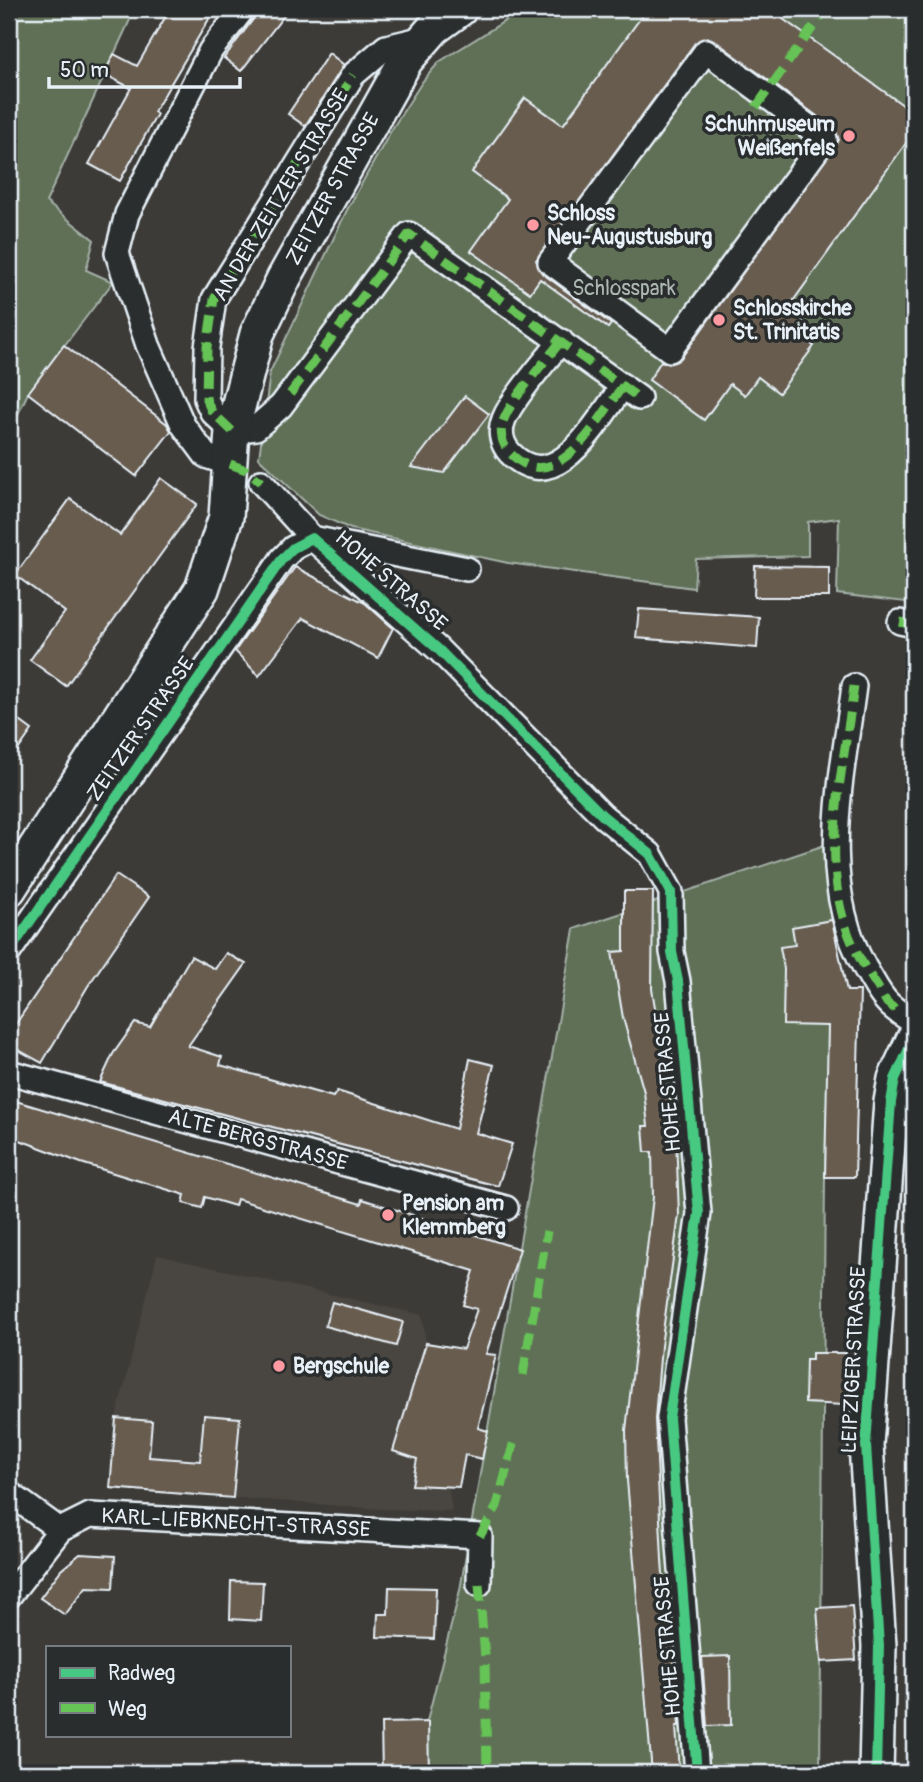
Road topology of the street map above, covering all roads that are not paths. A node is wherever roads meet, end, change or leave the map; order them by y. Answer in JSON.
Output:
{"nodes":[{"id":1,"x":243,"y":9,"type":"edge"},
{"id":2,"x":460,"y":9,"type":"edge"},
{"id":3,"x":424,"y":38,"type":"junction"},
{"id":4,"x":825,"y":139,"type":"joint"},
{"id":5,"x":561,"y":341,"type":"junction"},
{"id":6,"x":232,"y":431,"type":"junction"},
{"id":7,"x":230,"y":464,"type":"junction"},
{"id":8,"x":261,"y":482,"type":"dead end"},
{"id":9,"x":312,"y":538,"type":"junction"},
{"id":10,"x":467,"y":569,"type":"dead end"},
{"id":11,"x":854,"y":686,"type":"dead end"},
{"id":12,"x":9,"y":889,"type":"edge"},
{"id":13,"x":9,"y":952,"type":"edge"},
{"id":14,"x":914,"y":1023,"type":"edge"},
{"id":15,"x":914,"y":1038,"type":"edge"},
{"id":16,"x":9,"y":1072,"type":"edge"},
{"id":17,"x":506,"y":1208,"type":"dead end"},
{"id":18,"x":9,"y":1493,"type":"edge"},
{"id":19,"x":60,"y":1530,"type":"junction"},
{"id":20,"x":478,"y":1584,"type":"dead end"},
{"id":21,"x":9,"y":1596,"type":"edge"},
{"id":22,"x":697,"y":1773,"type":"edge"},
{"id":23,"x":876,"y":1773,"type":"edge"}],
"edges":[{"from":1,"to":7,"type":"street"},
{"from":2,"to":3,"type":"main road","name":"ZEITZER STRASSE"},
{"from":3,"to":6,"type":"main road","name":"ZEITZER STRASSE"},
{"from":3,"to":6,"type":"street","name":"AN DER ZEITZER STRASSE"},
{"from":4,"to":4,"type":"street"},
{"from":5,"to":5,"type":"street"},
{"from":5,"to":6,"type":"street"},
{"from":6,"to":7,"type":"main road","name":"ZEITZER STRASSE"},
{"from":7,"to":12,"type":"main road","name":"ZEITZER STRASSE"},
{"from":8,"to":9,"type":"street","name":"HOHE STRASSE"},
{"from":9,"to":10,"type":"street"},
{"from":9,"to":13,"type":"street","name":"ZEITZER STRASSE"},
{"from":9,"to":22,"type":"street","name":"HOHE STRASSE"},
{"from":11,"to":14,"type":"street"},
{"from":15,"to":23,"type":"main road","name":"LEIPZIGER STRASSE"},
{"from":16,"to":17,"type":"street","name":"ALTE BERGSTRASSE"},
{"from":18,"to":19,"type":"street"},
{"from":19,"to":20,"type":"street","name":"KARL-LIEBKNECHT-STRASSE"},
{"from":19,"to":21,"type":"street"}]}
